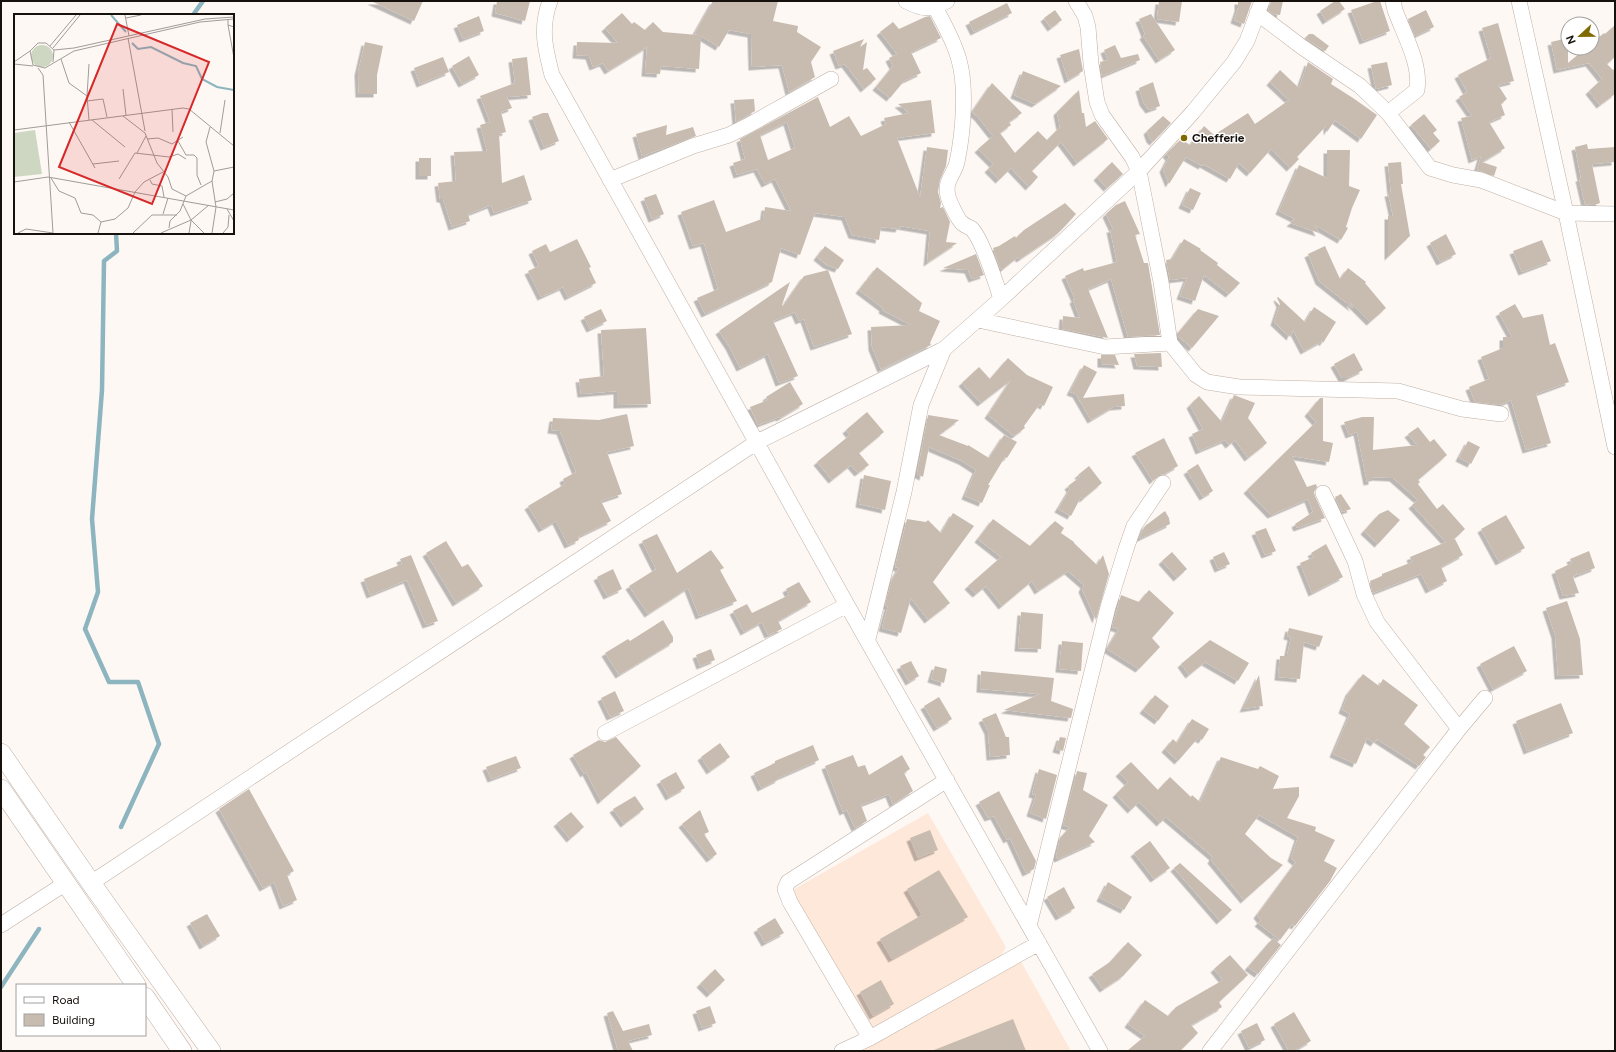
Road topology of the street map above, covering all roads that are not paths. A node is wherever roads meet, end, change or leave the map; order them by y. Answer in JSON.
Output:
{"nodes":[{"id":1,"x":550,"y":1,"type":"edge"},
{"id":2,"x":906,"y":1,"type":"edge"},
{"id":3,"x":1076,"y":1,"type":"edge"},
{"id":4,"x":1393,"y":1,"type":"edge"},
{"id":5,"x":1519,"y":1,"type":"edge"},
{"id":6,"x":941,"y":4,"type":"edge"},
{"id":7,"x":1260,"y":7,"type":"edge"},
{"id":8,"x":831,"y":79,"type":"dead end"},
{"id":9,"x":1388,"y":113,"type":"junction"},
{"id":10,"x":1139,"y":172,"type":"junction"},
{"id":11,"x":610,"y":180,"type":"junction"},
{"id":12,"x":1566,"y":213,"type":"junction"},
{"id":13,"x":1615,"y":214,"type":"edge"},
{"id":14,"x":1001,"y":299,"type":"junction"},
{"id":15,"x":978,"y":320,"type":"junction"},
{"id":16,"x":1170,"y":343,"type":"junction"},
{"id":17,"x":944,"y":349,"type":"junction"},
{"id":18,"x":1501,"y":414,"type":"dead end"},
{"id":19,"x":757,"y":442,"type":"junction"},
{"id":20,"x":1615,"y":447,"type":"edge"},
{"id":21,"x":1163,"y":483,"type":"dead end"},
{"id":22,"x":1323,"y":493,"type":"dead end"},
{"id":23,"x":847,"y":605,"type":"junction"},
{"id":24,"x":868,"y":639,"type":"junction"},
{"id":25,"x":1485,"y":698,"type":"dead end"},
{"id":26,"x":1459,"y":729,"type":"junction"},
{"id":27,"x":605,"y":732,"type":"dead end"},
{"id":28,"x":1,"y":753,"type":"edge"},
{"id":29,"x":947,"y":780,"type":"junction"},
{"id":30,"x":1,"y":790,"type":"edge"},
{"id":31,"x":66,"y":883,"type":"junction"},
{"id":32,"x":90,"y":883,"type":"junction"},
{"id":33,"x":1,"y":926,"type":"edge"},
{"id":34,"x":1029,"y":926,"type":"junction"},
{"id":35,"x":1039,"y":943,"type":"junction"},
{"id":36,"x":135,"y":984,"type":"edge"},
{"id":37,"x":146,"y":998,"type":"edge"},
{"id":38,"x":870,"y":1038,"type":"junction"},
{"id":39,"x":182,"y":1051,"type":"edge"},
{"id":40,"x":211,"y":1051,"type":"edge"},
{"id":41,"x":842,"y":1051,"type":"edge"},
{"id":42,"x":1100,"y":1051,"type":"edge"},
{"id":43,"x":1210,"y":1051,"type":"edge"}],
"edges":[{"from":1,"to":11,"type":"street"},
{"from":2,"to":6,"type":"street"},
{"from":3,"to":10,"type":"street"},
{"from":4,"to":9,"type":"street"},
{"from":5,"to":12,"type":"street"},
{"from":6,"to":14,"type":"street"},
{"from":7,"to":9,"type":"street"},
{"from":7,"to":10,"type":"street"},
{"from":8,"to":11,"type":"street"},
{"from":9,"to":12,"type":"street"},
{"from":10,"to":14,"type":"street"},
{"from":10,"to":16,"type":"street"},
{"from":11,"to":19,"type":"street"},
{"from":12,"to":13,"type":"street"},
{"from":12,"to":20,"type":"street"},
{"from":14,"to":15,"type":"street"},
{"from":15,"to":16,"type":"street"},
{"from":15,"to":17,"type":"street"},
{"from":16,"to":18,"type":"street"},
{"from":17,"to":19,"type":"street"},
{"from":17,"to":24,"type":"street"},
{"from":19,"to":23,"type":"street"},
{"from":19,"to":32,"type":"street"},
{"from":21,"to":34,"type":"street"},
{"from":22,"to":26,"type":"street"},
{"from":23,"to":24,"type":"street"},
{"from":23,"to":27,"type":"street"},
{"from":24,"to":29,"type":"street"},
{"from":25,"to":26,"type":"street"},
{"from":26,"to":43,"type":"street"},
{"from":28,"to":32,"type":"main road"},
{"from":29,"to":34,"type":"street"},
{"from":29,"to":38,"type":"street"},
{"from":30,"to":31,"type":"main road"},
{"from":31,"to":33,"type":"street"},
{"from":31,"to":36,"type":"main road"},
{"from":32,"to":40,"type":"main road"},
{"from":34,"to":35,"type":"street"},
{"from":35,"to":38,"type":"street"},
{"from":35,"to":42,"type":"street"},
{"from":37,"to":39,"type":"main road"},
{"from":38,"to":41,"type":"street"}]}
